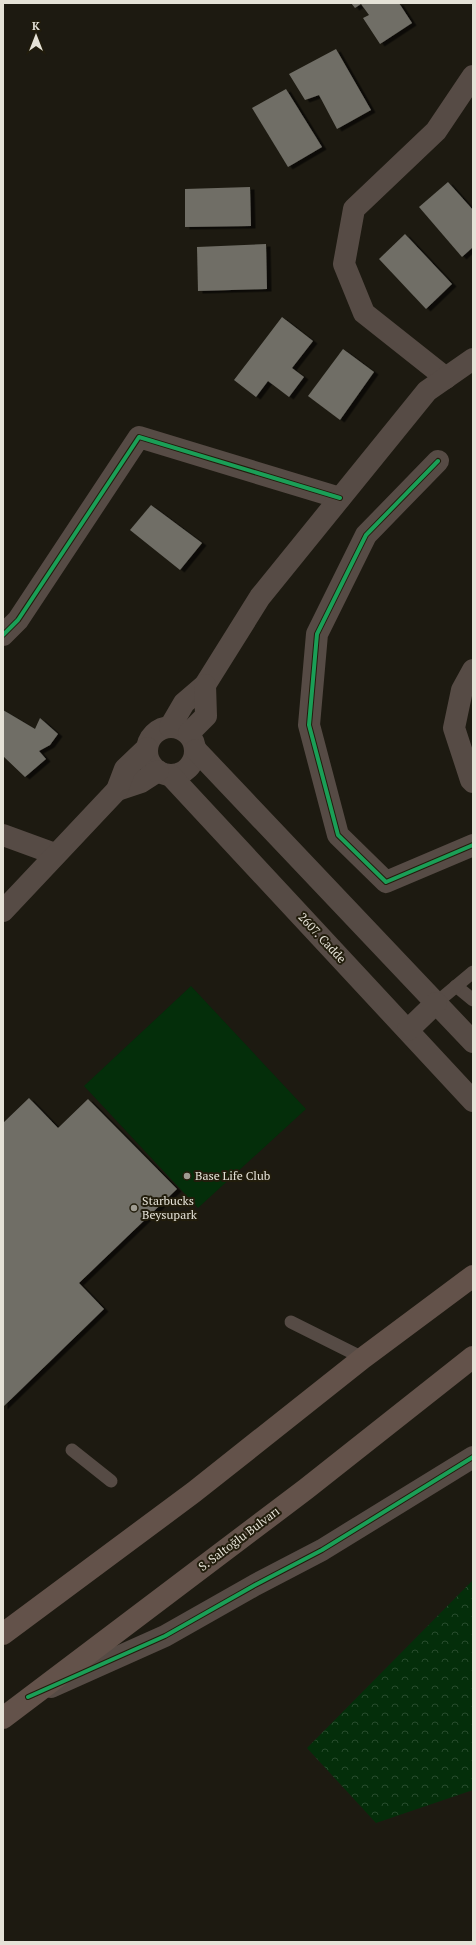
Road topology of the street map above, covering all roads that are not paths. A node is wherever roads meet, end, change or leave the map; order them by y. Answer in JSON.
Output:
{"nodes":[{"id":1,"x":473,"y":76,"type":"edge"},
{"id":2,"x":473,"y":359,"type":"edge"},
{"id":3,"x":446,"y":378,"type":"junction"},
{"id":4,"x":438,"y":461,"type":"dead end"},
{"id":5,"x":340,"y":498,"type":"junction"},
{"id":6,"x":3,"y":635,"type":"edge"},
{"id":7,"x":473,"y":670,"type":"edge"},
{"id":8,"x":185,"y":737,"type":"junction"},
{"id":9,"x":147,"y":748,"type":"junction"},
{"id":10,"x":164,"y":773,"type":"junction"},
{"id":11,"x":473,"y":782,"type":"edge"},
{"id":12,"x":117,"y":790,"type":"junction"},
{"id":13,"x":3,"y":835,"type":"edge"},
{"id":14,"x":473,"y":845,"type":"edge"},
{"id":15,"x":55,"y":854,"type":"junction"},
{"id":16,"x":3,"y":911,"type":"edge"},
{"id":17,"x":473,"y":972,"type":"edge"},
{"id":18,"x":456,"y":986,"type":"junction"},
{"id":19,"x":473,"y":1000,"type":"edge"},
{"id":20,"x":436,"y":1003,"type":"junction"},
{"id":21,"x":408,"y":1030,"type":"junction"},
{"id":22,"x":473,"y":1042,"type":"edge"},
{"id":23,"x":473,"y":1101,"type":"edge"},
{"id":24,"x":473,"y":1276,"type":"edge"},
{"id":25,"x":291,"y":1322,"type":"dead end"},
{"id":26,"x":473,"y":1357,"type":"edge"},
{"id":27,"x":363,"y":1358,"type":"junction"},
{"id":28,"x":72,"y":1450,"type":"dead end"},
{"id":29,"x":473,"y":1457,"type":"edge"},
{"id":30,"x":111,"y":1481,"type":"dead end"},
{"id":31,"x":3,"y":1634,"type":"edge"},
{"id":32,"x":28,"y":1697,"type":"junction"},
{"id":33,"x":3,"y":1718,"type":"edge"}],
"edges":[{"from":1,"to":3,"type":"street"},
{"from":2,"to":3,"type":"street"},
{"from":3,"to":5,"type":"street"},
{"from":4,"to":14,"type":"street"},
{"from":5,"to":6,"type":"street"},
{"from":5,"to":8,"type":"street"},
{"from":7,"to":11,"type":"street"},
{"from":8,"to":9,"type":"street"},
{"from":8,"to":10,"type":"street"},
{"from":8,"to":20,"type":"street"},
{"from":9,"to":10,"type":"street"},
{"from":9,"to":12,"type":"street"},
{"from":10,"to":12,"type":"street"},
{"from":10,"to":21,"type":"street","name":"2607. Cadde"},
{"from":12,"to":15,"type":"street"},
{"from":13,"to":15,"type":"street"},
{"from":15,"to":16,"type":"street"},
{"from":17,"to":18,"type":"lane"},
{"from":18,"to":19,"type":"lane"},
{"from":18,"to":20,"type":"lane"},
{"from":20,"to":21,"type":"street"},
{"from":20,"to":22,"type":"street"},
{"from":21,"to":23,"type":"street","name":"2607. Cadde"},
{"from":24,"to":27,"type":"main road"},
{"from":25,"to":27,"type":"lane"},
{"from":26,"to":32,"type":"main road","name":"S. Saltoğlu Bulvarı"},
{"from":27,"to":31,"type":"main road"},
{"from":28,"to":30,"type":"lane"},
{"from":29,"to":32,"type":"street"},
{"from":32,"to":33,"type":"main road","name":"S. Saltoğlu Bulvarı"}]}
